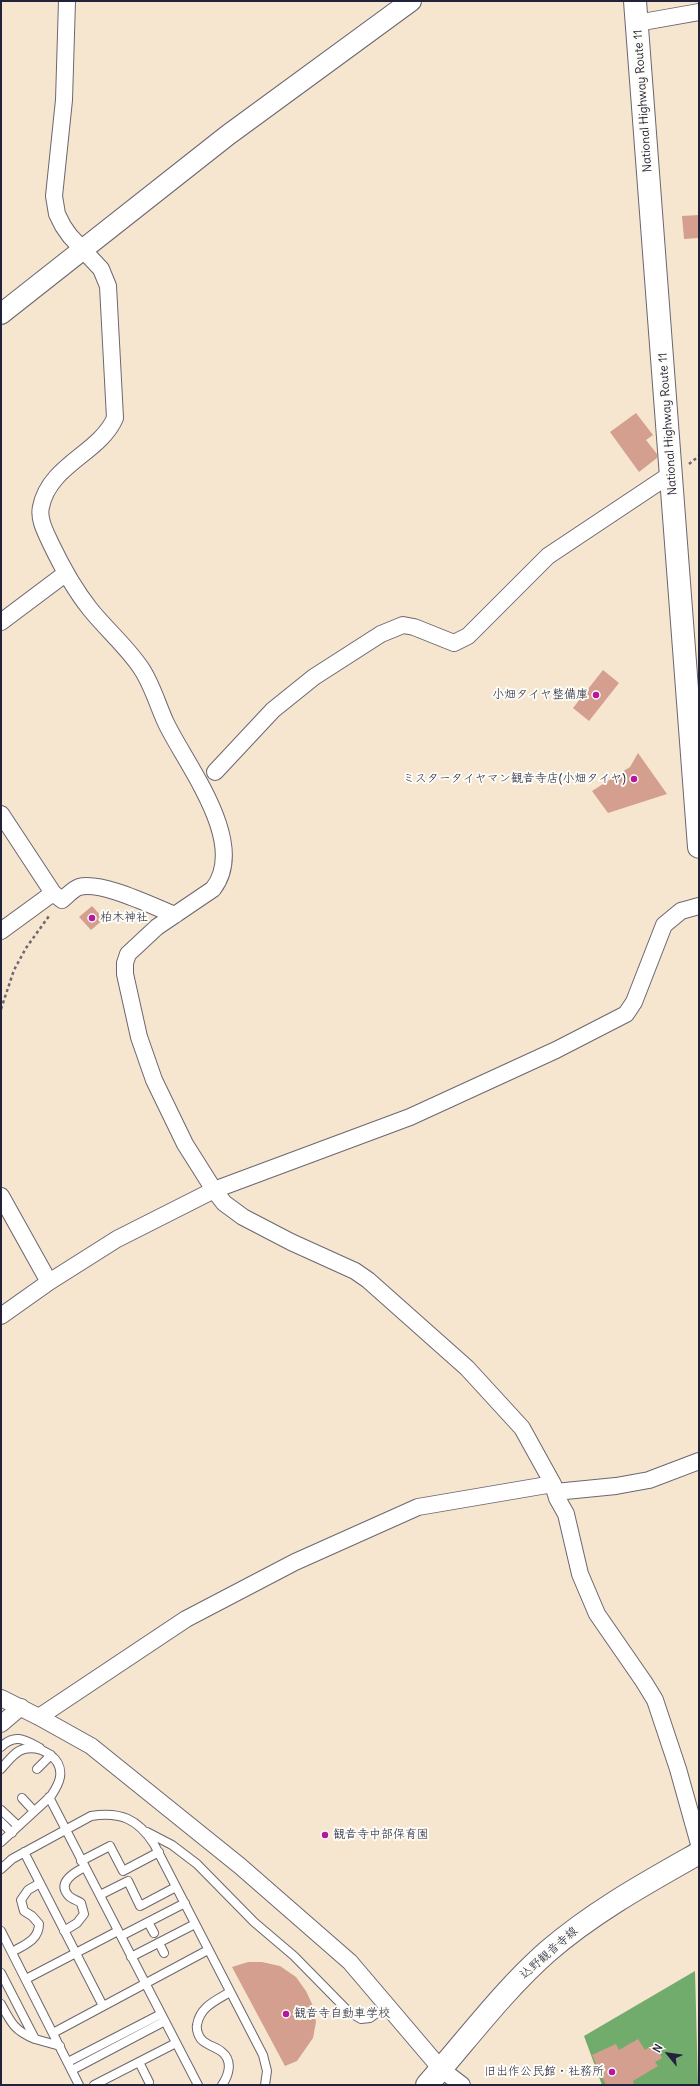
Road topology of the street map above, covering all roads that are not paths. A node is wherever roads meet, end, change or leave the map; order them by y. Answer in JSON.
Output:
{"nodes":[{"id":1,"x":67,"y":1,"type":"edge"},
{"id":2,"x":411,"y":1,"type":"edge"},
{"id":3,"x":635,"y":1,"type":"edge"},
{"id":4,"x":699,"y":12,"type":"edge"},
{"id":5,"x":637,"y":23,"type":"junction"},
{"id":6,"x":83,"y":248,"type":"junction"},
{"id":7,"x":1,"y":314,"type":"edge"},
{"id":8,"x":671,"y":474,"type":"junction"},
{"id":9,"x":65,"y":574,"type":"junction"},
{"id":10,"x":1,"y":622,"type":"edge"},
{"id":11,"x":215,"y":772,"type":"dead end"},
{"id":12,"x":1,"y":814,"type":"edge"},
{"id":13,"x":699,"y":847,"type":"edge"},
{"id":14,"x":57,"y":897,"type":"junction"},
{"id":15,"x":699,"y":906,"type":"edge"},
{"id":16,"x":175,"y":915,"type":"junction"},
{"id":17,"x":1,"y":930,"type":"edge"},
{"id":18,"x":214,"y":1190,"type":"junction"},
{"id":19,"x":1,"y":1196,"type":"edge"},
{"id":20,"x":49,"y":1282,"type":"junction"},
{"id":21,"x":1,"y":1316,"type":"edge"},
{"id":22,"x":699,"y":1461,"type":"edge"},
{"id":23,"x":554,"y":1488,"type":"junction"},
{"id":24,"x":1,"y":1698,"type":"edge"},
{"id":25,"x":21,"y":1707,"type":"junction"},
{"id":26,"x":39,"y":1717,"type":"junction"},
{"id":27,"x":1,"y":1724,"type":"edge"},
{"id":28,"x":1,"y":1747,"type":"edge"},
{"id":29,"x":50,"y":1754,"type":"junction"},
{"id":30,"x":37,"y":1768,"type":"dead end"},
{"id":31,"x":1,"y":1769,"type":"edge"},
{"id":32,"x":49,"y":1797,"type":"junction"},
{"id":33,"x":22,"y":1798,"type":"dead end"},
{"id":34,"x":1,"y":1810,"type":"edge"},
{"id":35,"x":34,"y":1812,"type":"junction"},
{"id":36,"x":1,"y":1822,"type":"edge"},
{"id":37,"x":18,"y":1826,"type":"junction"},
{"id":38,"x":65,"y":1830,"type":"junction"},
{"id":39,"x":12,"y":1832,"type":"junction"},
{"id":40,"x":146,"y":1832,"type":"junction"},
{"id":41,"x":1,"y":1842,"type":"edge"},
{"id":42,"x":699,"y":1844,"type":"edge"},
{"id":43,"x":24,"y":1852,"type":"junction"},
{"id":44,"x":158,"y":1852,"type":"junction"},
{"id":45,"x":699,"y":1853,"type":"edge"},
{"id":46,"x":83,"y":1864,"type":"junction"},
{"id":47,"x":1,"y":1870,"type":"edge"},
{"id":48,"x":40,"y":1883,"type":"junction"},
{"id":49,"x":176,"y":1887,"type":"junction"},
{"id":50,"x":100,"y":1895,"type":"junction"},
{"id":51,"x":184,"y":1903,"type":"junction"},
{"id":52,"x":148,"y":1922,"type":"junction"},
{"id":53,"x":196,"y":1924,"type":"junction"},
{"id":54,"x":1,"y":1931,"type":"edge"},
{"id":55,"x":64,"y":1931,"type":"junction"},
{"id":56,"x":119,"y":1933,"type":"junction"},
{"id":57,"x":154,"y":1933,"type":"dead end"},
{"id":58,"x":159,"y":1943,"type":"junction"},
{"id":59,"x":208,"y":1950,"type":"junction"},
{"id":60,"x":12,"y":1952,"type":"junction"},
{"id":61,"x":76,"y":1953,"type":"junction"},
{"id":62,"x":164,"y":1953,"type":"dead end"},
{"id":63,"x":131,"y":1957,"type":"junction"},
{"id":64,"x":1,"y":1973,"type":"edge"},
{"id":65,"x":26,"y":1979,"type":"junction"},
{"id":66,"x":146,"y":1983,"type":"junction"},
{"id":67,"x":230,"y":1992,"type":"junction"},
{"id":68,"x":1,"y":2004,"type":"edge"},
{"id":69,"x":103,"y":2006,"type":"junction"},
{"id":70,"x":388,"y":2006,"type":"junction"},
{"id":71,"x":161,"y":2014,"type":"junction"},
{"id":72,"x":165,"y":2021,"type":"junction"},
{"id":73,"x":53,"y":2033,"type":"junction"},
{"id":74,"x":35,"y":2039,"type":"junction"},
{"id":75,"x":176,"y":2042,"type":"junction"},
{"id":76,"x":60,"y":2046,"type":"junction"},
{"id":77,"x":139,"y":2062,"type":"junction"},
{"id":78,"x":70,"y":2066,"type":"junction"},
{"id":79,"x":441,"y":2069,"type":"junction"},
{"id":80,"x":149,"y":2082,"type":"dead end"},
{"id":81,"x":79,"y":2085,"type":"edge"},
{"id":82,"x":94,"y":2085,"type":"edge"},
{"id":83,"x":198,"y":2085,"type":"edge"},
{"id":84,"x":222,"y":2085,"type":"edge"},
{"id":85,"x":265,"y":2085,"type":"edge"},
{"id":86,"x":427,"y":2085,"type":"edge"},
{"id":87,"x":462,"y":2085,"type":"edge"}],
"edges":[{"from":1,"to":6,"type":"street"},
{"from":2,"to":6,"type":"street"},
{"from":3,"to":5,"type":"main road","name":"National Highway Route 11"},
{"from":4,"to":5,"type":"street"},
{"from":5,"to":8,"type":"main road","name":"National Highway Route 11"},
{"from":6,"to":7,"type":"street"},
{"from":6,"to":9,"type":"street"},
{"from":8,"to":11,"type":"street"},
{"from":8,"to":13,"type":"main road","name":"National Highway Route 11"},
{"from":9,"to":10,"type":"street"},
{"from":9,"to":16,"type":"street"},
{"from":12,"to":14,"type":"street"},
{"from":14,"to":16,"type":"street"},
{"from":14,"to":17,"type":"street"},
{"from":15,"to":18,"type":"street"},
{"from":16,"to":18,"type":"street"},
{"from":18,"to":20,"type":"street"},
{"from":18,"to":23,"type":"street"},
{"from":19,"to":20,"type":"street"},
{"from":20,"to":21,"type":"street"},
{"from":22,"to":23,"type":"street"},
{"from":23,"to":26,"type":"street"},
{"from":23,"to":42,"type":"street"},
{"from":24,"to":25,"type":"street"},
{"from":25,"to":26,"type":"street"},
{"from":25,"to":27,"type":"street"},
{"from":26,"to":70,"type":"street"},
{"from":28,"to":29,"type":"lane"},
{"from":29,"to":30,"type":"lane"},
{"from":29,"to":31,"type":"lane"},
{"from":29,"to":32,"type":"lane"},
{"from":32,"to":35,"type":"lane"},
{"from":32,"to":38,"type":"lane"},
{"from":33,"to":35,"type":"lane"},
{"from":34,"to":37,"type":"lane"},
{"from":35,"to":37,"type":"lane"},
{"from":36,"to":39,"type":"lane"},
{"from":37,"to":39,"type":"lane"},
{"from":38,"to":40,"type":"lane"},
{"from":38,"to":43,"type":"lane"},
{"from":38,"to":46,"type":"lane"},
{"from":39,"to":41,"type":"lane"},
{"from":40,"to":44,"type":"lane"},
{"from":40,"to":70,"type":"lane"},
{"from":43,"to":47,"type":"lane"},
{"from":43,"to":48,"type":"lane"},
{"from":44,"to":46,"type":"lane"},
{"from":44,"to":49,"type":"lane"},
{"from":45,"to":79,"type":"main road","name":"込野観音寺線"},
{"from":46,"to":50,"type":"lane"},
{"from":46,"to":55,"type":"lane"},
{"from":48,"to":55,"type":"lane"},
{"from":48,"to":60,"type":"lane"},
{"from":49,"to":50,"type":"lane"},
{"from":49,"to":51,"type":"lane"},
{"from":50,"to":56,"type":"lane"},
{"from":51,"to":52,"type":"lane"},
{"from":51,"to":53,"type":"lane"},
{"from":52,"to":56,"type":"lane"},
{"from":52,"to":57,"type":"lane"},
{"from":53,"to":58,"type":"lane"},
{"from":53,"to":59,"type":"lane"},
{"from":54,"to":60,"type":"lane"},
{"from":55,"to":61,"type":"lane"},
{"from":56,"to":61,"type":"lane"},
{"from":56,"to":63,"type":"lane"},
{"from":58,"to":62,"type":"lane"},
{"from":58,"to":63,"type":"lane"},
{"from":59,"to":66,"type":"lane"},
{"from":59,"to":67,"type":"lane"},
{"from":60,"to":65,"type":"lane"},
{"from":61,"to":65,"type":"lane"},
{"from":61,"to":69,"type":"lane"},
{"from":63,"to":66,"type":"lane"},
{"from":64,"to":74,"type":"lane"},
{"from":65,"to":73,"type":"lane"},
{"from":66,"to":69,"type":"lane"},
{"from":66,"to":71,"type":"lane"},
{"from":67,"to":84,"type":"lane"},
{"from":67,"to":85,"type":"lane"},
{"from":68,"to":74,"type":"lane"},
{"from":69,"to":73,"type":"lane"},
{"from":70,"to":79,"type":"street"},
{"from":71,"to":72,"type":"lane"},
{"from":71,"to":78,"type":"lane"},
{"from":72,"to":75,"type":"lane"},
{"from":72,"to":78,"type":"lane"},
{"from":73,"to":76,"type":"lane"},
{"from":74,"to":76,"type":"lane"},
{"from":75,"to":77,"type":"lane"},
{"from":75,"to":83,"type":"lane"},
{"from":76,"to":78,"type":"lane"},
{"from":77,"to":80,"type":"lane"},
{"from":77,"to":82,"type":"lane"},
{"from":78,"to":81,"type":"lane"},
{"from":79,"to":86,"type":"main road","name":"込野観音寺線"},
{"from":79,"to":87,"type":"street"}]}
